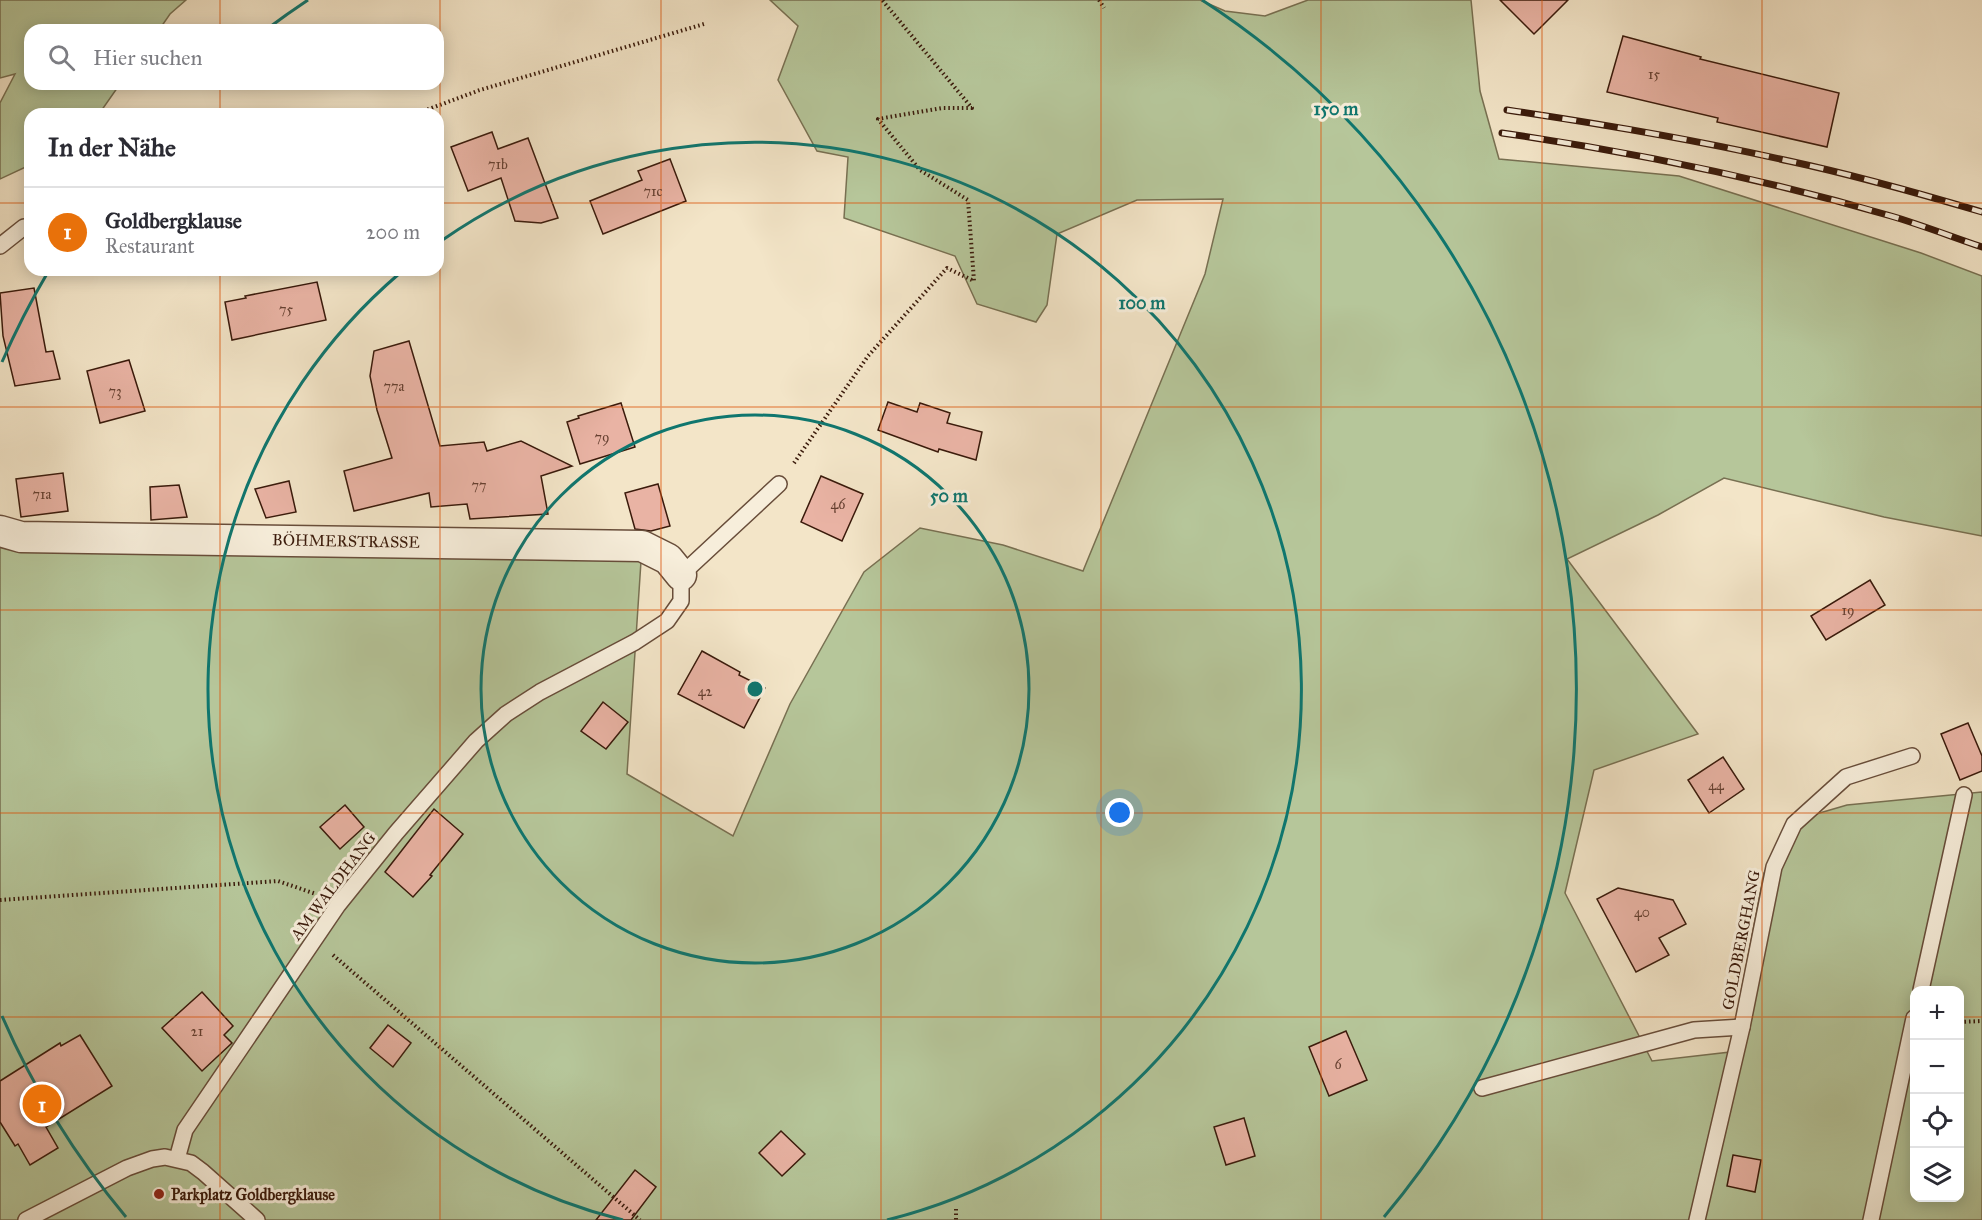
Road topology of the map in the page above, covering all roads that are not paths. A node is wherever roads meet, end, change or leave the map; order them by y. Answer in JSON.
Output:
{"nodes":[{"id":1,"x":24,"y":227,"type":"dead end"},
{"id":2,"x":0,"y":246,"type":"edge"},
{"id":3,"x":779,"y":484,"type":"road end"},
{"id":4,"x":0,"y":531,"type":"edge"},
{"id":5,"x":681,"y":575,"type":"junction"},
{"id":6,"x":1912,"y":756,"type":"dead end"},
{"id":7,"x":1964,"y":795,"type":"dead end"},
{"id":8,"x":1922,"y":986,"type":"edge"},
{"id":9,"x":1742,"y":1027,"type":"junction"},
{"id":10,"x":1910,"y":1037,"type":"edge"},
{"id":11,"x":1482,"y":1088,"type":"dead end"},
{"id":12,"x":177,"y":1159,"type":"junction"},
{"id":13,"x":26,"y":1220,"type":"edge"},
{"id":14,"x":257,"y":1220,"type":"edge"},
{"id":15,"x":1697,"y":1220,"type":"edge"},
{"id":16,"x":1871,"y":1220,"type":"edge"}],
"edges":[{"from":1,"to":2,"type":"lane"},
{"from":3,"to":5,"type":"lane"},
{"from":4,"to":5,"type":"street","name":"BÖHMERSTRASSE"},
{"from":5,"to":12,"type":"lane","name":"AM WALDHANG"},
{"from":6,"to":9,"type":"lane","name":"GOLDBERGHANG"},
{"from":7,"to":8,"type":"lane"},
{"from":9,"to":11,"type":"lane","name":"GOLDBERGHANG"},
{"from":9,"to":15,"type":"lane","name":"GOLDBERGHANG"},
{"from":10,"to":16,"type":"lane"},
{"from":12,"to":13,"type":"lane"},
{"from":12,"to":14,"type":"lane"}]}
